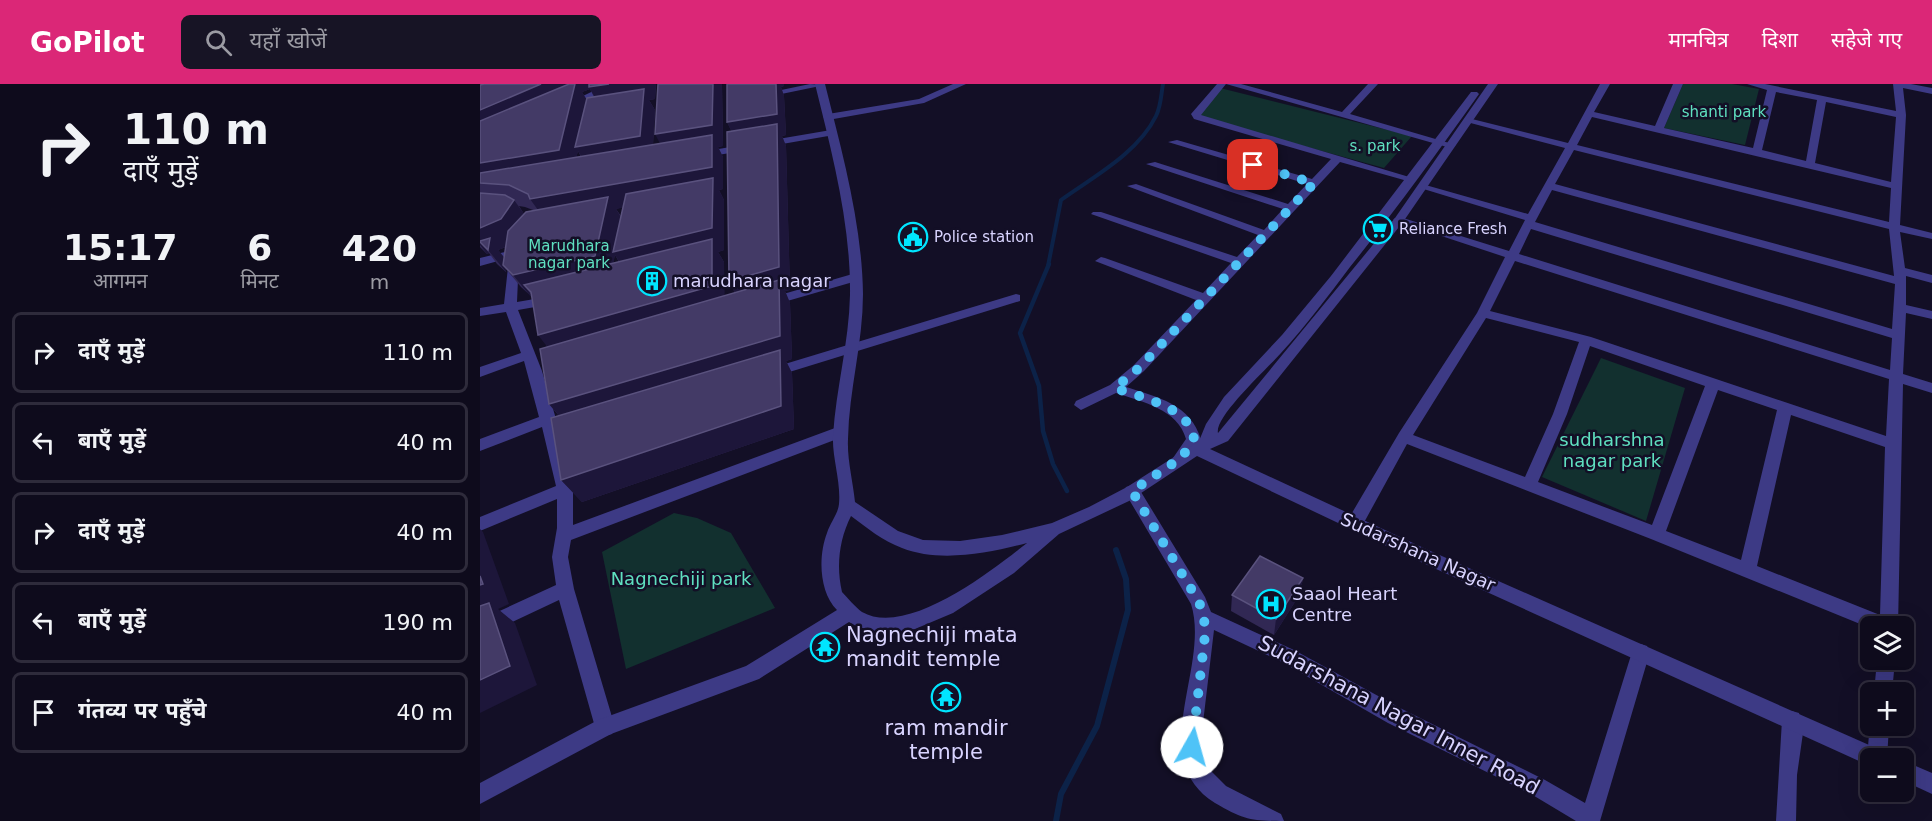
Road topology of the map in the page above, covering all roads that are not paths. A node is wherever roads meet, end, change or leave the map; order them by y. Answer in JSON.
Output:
{"nodes":[{"id":1,"x":625,"y":84,"type":"edge"},
{"id":2,"x":961,"y":84,"type":"edge"},
{"id":3,"x":1222,"y":84,"type":"edge"},
{"id":4,"x":1231,"y":84,"type":"edge"},
{"id":5,"x":1373,"y":84,"type":"edge"},
{"id":6,"x":1481,"y":84,"type":"edge"},
{"id":7,"x":1493,"y":84,"type":"edge"},
{"id":8,"x":1605,"y":84,"type":"edge"},
{"id":9,"x":1678,"y":84,"type":"edge"},
{"id":10,"x":1752,"y":84,"type":"edge"},
{"id":11,"x":1899,"y":84,"type":"edge"},
{"id":12,"x":614,"y":85,"type":"edge"},
{"id":13,"x":820,"y":85,"type":"edge"},
{"id":14,"x":1772,"y":88,"type":"junction"},
{"id":15,"x":1932,"y":91,"type":"edge"},
{"id":16,"x":597,"y":92,"type":"junction"},
{"id":17,"x":752,"y":96,"type":"edge"},
{"id":18,"x":1822,"y":99,"type":"junction"},
{"id":19,"x":595,"y":104,"type":"edge"},
{"id":20,"x":554,"y":111,"type":"edge"},
{"id":21,"x":1590,"y":114,"type":"junction"},
{"id":22,"x":1901,"y":115,"type":"junction"},
{"id":23,"x":1344,"y":116,"type":"junction"},
{"id":24,"x":828,"y":117,"type":"junction"},
{"id":25,"x":1468,"y":121,"type":"junction"},
{"id":26,"x":1658,"y":131,"type":"junction"},
{"id":27,"x":831,"y":133,"type":"junction"},
{"id":28,"x":1173,"y":142,"type":"dead end"},
{"id":29,"x":1444,"y":143,"type":"junction"},
{"id":30,"x":1571,"y":146,"type":"junction"},
{"id":31,"x":1757,"y":152,"type":"junction"},
{"id":32,"x":690,"y":157,"type":"edge"},
{"id":33,"x":1337,"y":159,"type":"junction"},
{"id":34,"x":1151,"y":164,"type":"dead end"},
{"id":35,"x":1810,"y":165,"type":"junction"},
{"id":36,"x":1411,"y":179,"type":"junction"},
{"id":37,"x":1314,"y":183,"type":"junction"},
{"id":38,"x":1132,"y":186,"type":"dead end"},
{"id":39,"x":1551,"y":186,"type":"junction"},
{"id":40,"x":1422,"y":187,"type":"junction"},
{"id":41,"x":1898,"y":188,"type":"junction"},
{"id":42,"x":1290,"y":208,"type":"junction"},
{"id":43,"x":1097,"y":214,"type":"dead end"},
{"id":44,"x":1399,"y":220,"type":"junction"},
{"id":45,"x":1529,"y":221,"type":"junction"},
{"id":46,"x":1894,"y":226,"type":"junction"},
{"id":47,"x":1265,"y":234,"type":"junction"},
{"id":48,"x":1932,"y":236,"type":"edge"},
{"id":49,"x":1511,"y":256,"type":"junction"},
{"id":50,"x":1101,"y":261,"type":"dead end"},
{"id":51,"x":480,"y":262,"type":"edge"},
{"id":52,"x":1239,"y":262,"type":"junction"},
{"id":53,"x":856,"y":277,"type":"junction"},
{"id":54,"x":1901,"y":277,"type":"junction"},
{"id":55,"x":1932,"y":279,"type":"edge"},
{"id":56,"x":563,"y":297,"type":"edge"},
{"id":57,"x":1016,"y":298,"type":"dead end"},
{"id":58,"x":1204,"y":298,"type":"junction"},
{"id":59,"x":510,"y":306,"type":"junction"},
{"id":60,"x":755,"y":307,"type":"edge"},
{"id":61,"x":1900,"y":307,"type":"junction"},
{"id":62,"x":480,"y":312,"type":"edge"},
{"id":63,"x":1483,"y":313,"type":"junction"},
{"id":64,"x":1932,"y":315,"type":"edge"},
{"id":65,"x":1899,"y":336,"type":"junction"},
{"id":66,"x":1586,"y":340,"type":"junction"},
{"id":67,"x":852,"y":348,"type":"junction"},
{"id":68,"x":528,"y":355,"type":"junction"},
{"id":69,"x":480,"y":372,"type":"edge"},
{"id":70,"x":1898,"y":376,"type":"junction"},
{"id":71,"x":752,"y":379,"type":"edge"},
{"id":72,"x":1713,"y":384,"type":"junction"},
{"id":73,"x":1115,"y":388,"type":"junction"},
{"id":74,"x":1932,"y":388,"type":"edge"},
{"id":75,"x":1081,"y":405,"type":"dead end"},
{"id":76,"x":1785,"y":408,"type":"junction"},
{"id":77,"x":549,"y":419,"type":"junction"},
{"id":78,"x":840,"y":432,"type":"junction"},
{"id":79,"x":1404,"y":437,"type":"junction"},
{"id":80,"x":1893,"y":444,"type":"junction"},
{"id":81,"x":480,"y":445,"type":"edge"},
{"id":82,"x":1202,"y":446,"type":"junction"},
{"id":83,"x":1181,"y":458,"type":"junction"},
{"id":84,"x":1529,"y":486,"type":"junction"},
{"id":85,"x":565,"y":489,"type":"junction"},
{"id":86,"x":1132,"y":491,"type":"junction"},
{"id":87,"x":847,"y":505,"type":"junction"},
{"id":88,"x":480,"y":524,"type":"edge"},
{"id":89,"x":1355,"y":524,"type":"junction"},
{"id":90,"x":1054,"y":529,"type":"junction"},
{"id":91,"x":1657,"y":534,"type":"junction"},
{"id":92,"x":563,"y":536,"type":"junction"},
{"id":93,"x":1746,"y":572,"type":"junction"},
{"id":94,"x":565,"y":589,"type":"junction"},
{"id":95,"x":848,"y":613,"type":"junction"},
{"id":96,"x":1204,"y":616,"type":"junction"},
{"id":97,"x":480,"y":629,"type":"edge"},
{"id":98,"x":1641,"y":652,"type":"junction"},
{"id":99,"x":1792,"y":720,"type":"junction"},
{"id":100,"x":605,"y":727,"type":"junction"},
{"id":101,"x":1860,"y":751,"type":"edge"},
{"id":102,"x":1914,"y":776,"type":"edge"},
{"id":103,"x":1932,"y":784,"type":"edge"},
{"id":104,"x":480,"y":794,"type":"edge"},
{"id":105,"x":1591,"y":819,"type":"edge"},
{"id":106,"x":1274,"y":821,"type":"edge"},
{"id":107,"x":1786,"y":821,"type":"edge"}],
"edges":[{"from":1,"to":12,"type":"street"},
{"from":2,"to":24,"type":"street"},
{"from":3,"to":33,"type":"street"},
{"from":4,"to":23,"type":"street"},
{"from":5,"to":23,"type":"street"},
{"from":6,"to":29,"type":"street"},
{"from":7,"to":25,"type":"street"},
{"from":8,"to":21,"type":"street"},
{"from":9,"to":26,"type":"street"},
{"from":10,"to":14,"type":"street"},
{"from":11,"to":15,"type":"street"},
{"from":11,"to":22,"type":"street"},
{"from":12,"to":16,"type":"street"},
{"from":13,"to":17,"type":"street"},
{"from":13,"to":24,"type":"street"},
{"from":14,"to":18,"type":"street"},
{"from":14,"to":31,"type":"street"},
{"from":16,"to":19,"type":"street"},
{"from":16,"to":20,"type":"street"},
{"from":18,"to":22,"type":"street"},
{"from":18,"to":35,"type":"street"},
{"from":21,"to":26,"type":"street"},
{"from":21,"to":30,"type":"street"},
{"from":22,"to":41,"type":"street"},
{"from":23,"to":29,"type":"street"},
{"from":24,"to":27,"type":"street"},
{"from":25,"to":29,"type":"street"},
{"from":25,"to":30,"type":"street"},
{"from":26,"to":31,"type":"street"},
{"from":27,"to":32,"type":"street"},
{"from":27,"to":53,"type":"street"},
{"from":28,"to":37,"type":"street"},
{"from":29,"to":36,"type":"street"},
{"from":29,"to":40,"type":"street"},
{"from":30,"to":39,"type":"street"},
{"from":30,"to":46,"type":"street"},
{"from":31,"to":35,"type":"street"},
{"from":33,"to":36,"type":"street"},
{"from":33,"to":37,"type":"street"},
{"from":34,"to":42,"type":"street"},
{"from":35,"to":41,"type":"street"},
{"from":36,"to":82,"type":"street"},
{"from":37,"to":42,"type":"street"},
{"from":38,"to":47,"type":"street"},
{"from":39,"to":45,"type":"street"},
{"from":39,"to":54,"type":"street"},
{"from":40,"to":44,"type":"street"},
{"from":40,"to":45,"type":"street"},
{"from":41,"to":46,"type":"street"},
{"from":42,"to":47,"type":"street"},
{"from":43,"to":52,"type":"street"},
{"from":44,"to":49,"type":"street"},
{"from":44,"to":82,"type":"street"},
{"from":45,"to":49,"type":"street"},
{"from":45,"to":65,"type":"street"},
{"from":46,"to":48,"type":"street"},
{"from":46,"to":54,"type":"street"},
{"from":47,"to":52,"type":"street"},
{"from":49,"to":63,"type":"street"},
{"from":49,"to":70,"type":"street"},
{"from":50,"to":58,"type":"street"},
{"from":51,"to":59,"type":"street"},
{"from":52,"to":58,"type":"street"},
{"from":53,"to":60,"type":"street"},
{"from":53,"to":67,"type":"street"},
{"from":54,"to":55,"type":"street"},
{"from":54,"to":61,"type":"street"},
{"from":56,"to":59,"type":"street"},
{"from":57,"to":67,"type":"street"},
{"from":58,"to":73,"type":"street"},
{"from":59,"to":62,"type":"street"},
{"from":59,"to":68,"type":"street"},
{"from":61,"to":64,"type":"street"},
{"from":61,"to":65,"type":"street"},
{"from":63,"to":66,"type":"street"},
{"from":63,"to":79,"type":"street"},
{"from":65,"to":70,"type":"street"},
{"from":66,"to":72,"type":"street"},
{"from":66,"to":84,"type":"street"},
{"from":67,"to":71,"type":"street"},
{"from":67,"to":78,"type":"street"},
{"from":68,"to":69,"type":"street"},
{"from":68,"to":77,"type":"street"},
{"from":70,"to":74,"type":"street"},
{"from":70,"to":80,"type":"street"},
{"from":72,"to":76,"type":"street"},
{"from":72,"to":91,"type":"street"},
{"from":73,"to":75,"type":"street"},
{"from":73,"to":83,"type":"street"},
{"from":76,"to":80,"type":"street"},
{"from":76,"to":93,"type":"street"},
{"from":77,"to":81,"type":"street"},
{"from":77,"to":85,"type":"street"},
{"from":78,"to":87,"type":"street"},
{"from":78,"to":92,"type":"street"},
{"from":79,"to":84,"type":"street"},
{"from":79,"to":89,"type":"street"},
{"from":80,"to":93,"type":"street"},
{"from":82,"to":83,"type":"street"},
{"from":82,"to":89,"type":"street","name":"Sudarshana Nagar"},
{"from":83,"to":86,"type":"street"},
{"from":84,"to":91,"type":"street"},
{"from":85,"to":88,"type":"street"},
{"from":85,"to":92,"type":"street"},
{"from":86,"to":90,"type":"street"},
{"from":86,"to":96,"type":"street"},
{"from":87,"to":90,"type":"street"},
{"from":87,"to":95,"type":"street"},
{"from":89,"to":98,"type":"street","name":"Sudarshana Nagar"},
{"from":90,"to":95,"type":"street"},
{"from":91,"to":93,"type":"street"},
{"from":92,"to":94,"type":"street"},
{"from":94,"to":97,"type":"street"},
{"from":94,"to":100,"type":"street"},
{"from":95,"to":100,"type":"street"},
{"from":96,"to":105,"type":"street","name":"Sudarshana Nagar Inner Road"},
{"from":96,"to":106,"type":"street"},
{"from":98,"to":99,"type":"street","name":"Sudarshana Nagar"},
{"from":98,"to":105,"type":"street"},
{"from":99,"to":101,"type":"street","name":"Sudarshana Nagar"},
{"from":99,"to":107,"type":"street"},
{"from":100,"to":104,"type":"street"},
{"from":102,"to":103,"type":"street"}]}
